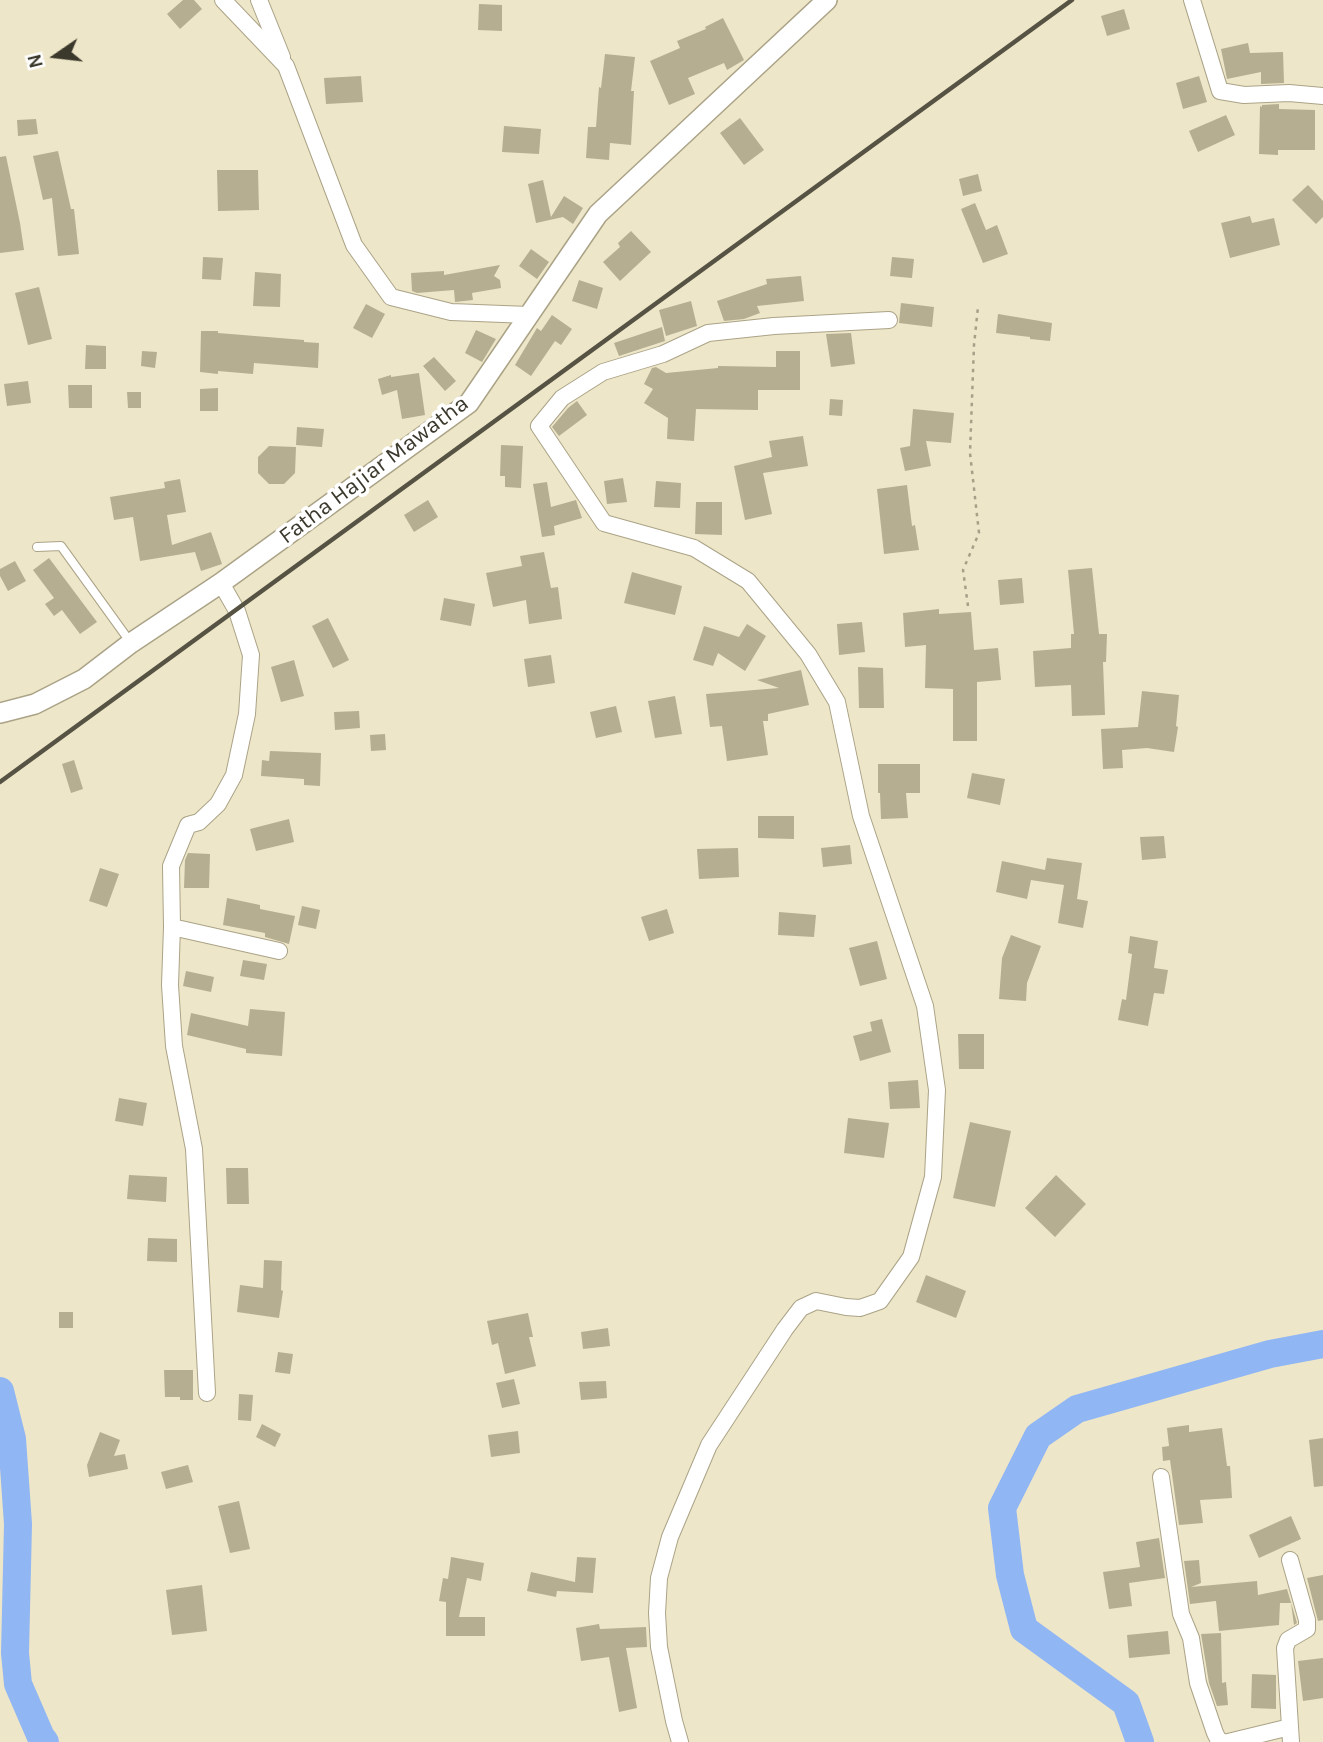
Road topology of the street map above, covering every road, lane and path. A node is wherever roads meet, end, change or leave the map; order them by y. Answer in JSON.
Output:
{"nodes":[{"id":1,"x":223,"y":0,"type":"edge"},
{"id":2,"x":259,"y":0,"type":"edge"},
{"id":3,"x":827,"y":0,"type":"edge"},
{"id":4,"x":1192,"y":0,"type":"edge"},
{"id":5,"x":286,"y":66,"type":"junction"},
{"id":6,"x":1323,"y":96,"type":"edge"},
{"id":7,"x":978,"y":307,"type":"dead end"},
{"id":8,"x":530,"y":315,"type":"junction"},
{"id":9,"x":889,"y":320,"type":"dead end"},
{"id":10,"x":37,"y":547,"type":"dead end"},
{"id":11,"x":221,"y":583,"type":"junction"},
{"id":12,"x":968,"y":606,"type":"dead end"},
{"id":13,"x":131,"y":643,"type":"junction"},
{"id":14,"x":0,"y":713,"type":"edge"},
{"id":15,"x":172,"y":927,"type":"junction"},
{"id":16,"x":279,"y":951,"type":"dead end"},
{"id":17,"x":207,"y":1393,"type":"dead end"},
{"id":18,"x":1161,"y":1477,"type":"dead end"},
{"id":19,"x":1290,"y":1560,"type":"dead end"},
{"id":20,"x":1290,"y":1734,"type":"edge"},
{"id":21,"x":681,"y":1742,"type":"edge"},
{"id":22,"x":1222,"y":1742,"type":"edge"},
{"id":23,"x":1228,"y":1742,"type":"edge"}],
"edges":[{"from":1,"to":5,"type":"street"},
{"from":2,"to":5,"type":"street"},
{"from":3,"to":8,"type":"street","name":"Fatha Hajiar Mawatha"},
{"from":4,"to":6,"type":"street"},
{"from":5,"to":8,"type":"street"},
{"from":7,"to":12,"type":"path"},
{"from":8,"to":11,"type":"street","name":"Fatha Hajiar Mawatha"},
{"from":9,"to":21,"type":"street"},
{"from":10,"to":13,"type":"lane"},
{"from":11,"to":13,"type":"street","name":"Fatha Hajiar Mawatha"},
{"from":11,"to":15,"type":"street"},
{"from":13,"to":14,"type":"street","name":"Fatha Hajiar Mawatha"},
{"from":15,"to":16,"type":"street"},
{"from":15,"to":17,"type":"street"},
{"from":18,"to":22,"type":"street"},
{"from":19,"to":20,"type":"street"},
{"from":20,"to":23,"type":"street"}]}
